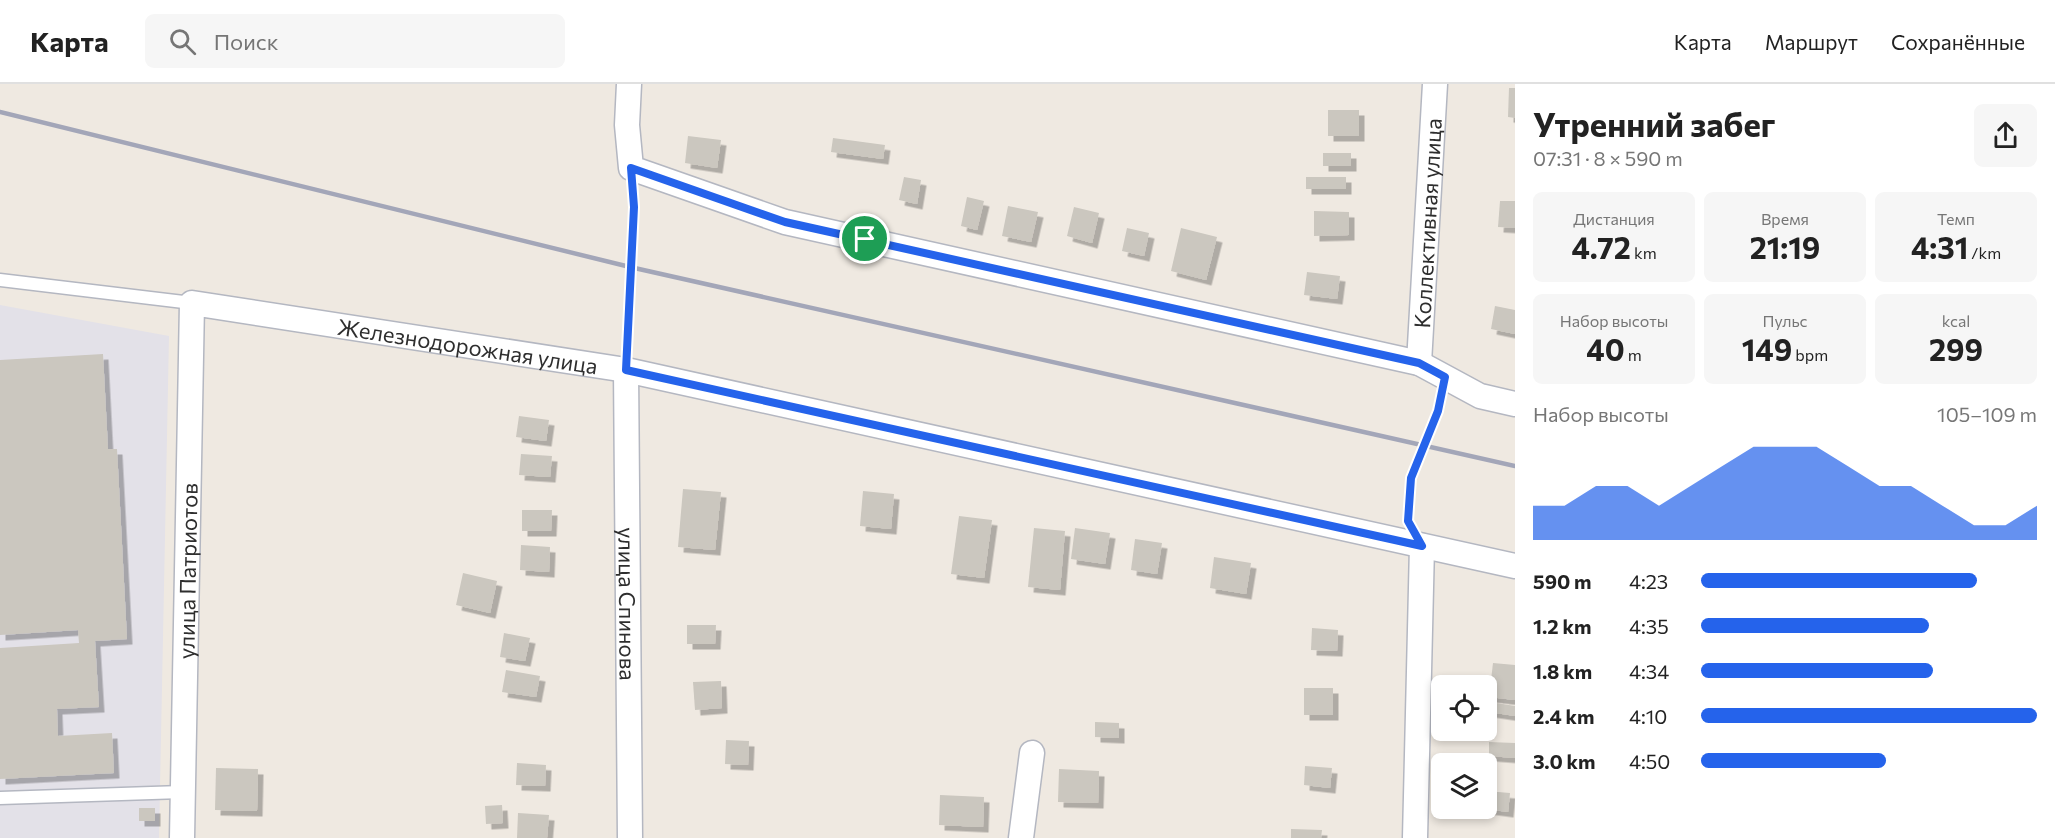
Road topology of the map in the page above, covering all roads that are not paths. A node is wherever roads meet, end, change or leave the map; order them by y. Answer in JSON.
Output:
{"nodes":[{"id":1,"x":629,"y":84,"type":"edge"},
{"id":2,"x":1435,"y":84,"type":"edge"},
{"id":3,"x":0,"y":280,"type":"edge"},
{"id":4,"x":192,"y":303,"type":"junction"},
{"id":5,"x":1419,"y":363,"type":"junction"},
{"id":6,"x":626,"y":370,"type":"junction"},
{"id":7,"x":1515,"y":404,"type":"edge"},
{"id":8,"x":1422,"y":546,"type":"junction"},
{"id":9,"x":1515,"y":566,"type":"edge"},
{"id":10,"x":1032,"y":753,"type":"dead end"},
{"id":11,"x":182,"y":792,"type":"junction"},
{"id":12,"x":0,"y":798,"type":"edge"},
{"id":13,"x":182,"y":838,"type":"edge"},
{"id":14,"x":630,"y":838,"type":"edge"},
{"id":15,"x":1021,"y":838,"type":"edge"},
{"id":16,"x":1415,"y":838,"type":"edge"}],
"edges":[{"from":1,"to":5,"type":"street"},
{"from":2,"to":5,"type":"street","name":"Коллективная улица"},
{"from":3,"to":4,"type":"lane"},
{"from":4,"to":6,"type":"street","name":"Железнодорожная улица"},
{"from":4,"to":11,"type":"street","name":"улица Патриотов"},
{"from":5,"to":7,"type":"street"},
{"from":6,"to":8,"type":"street","name":"Железнодорожная улица"},
{"from":6,"to":14,"type":"street","name":"улица Спинова"},
{"from":8,"to":9,"type":"street","name":"Железнодорожная улица"},
{"from":8,"to":16,"type":"street"},
{"from":10,"to":15,"type":"street"},
{"from":11,"to":12,"type":"lane"},
{"from":11,"to":13,"type":"street","name":"улица Патриотов"}]}
